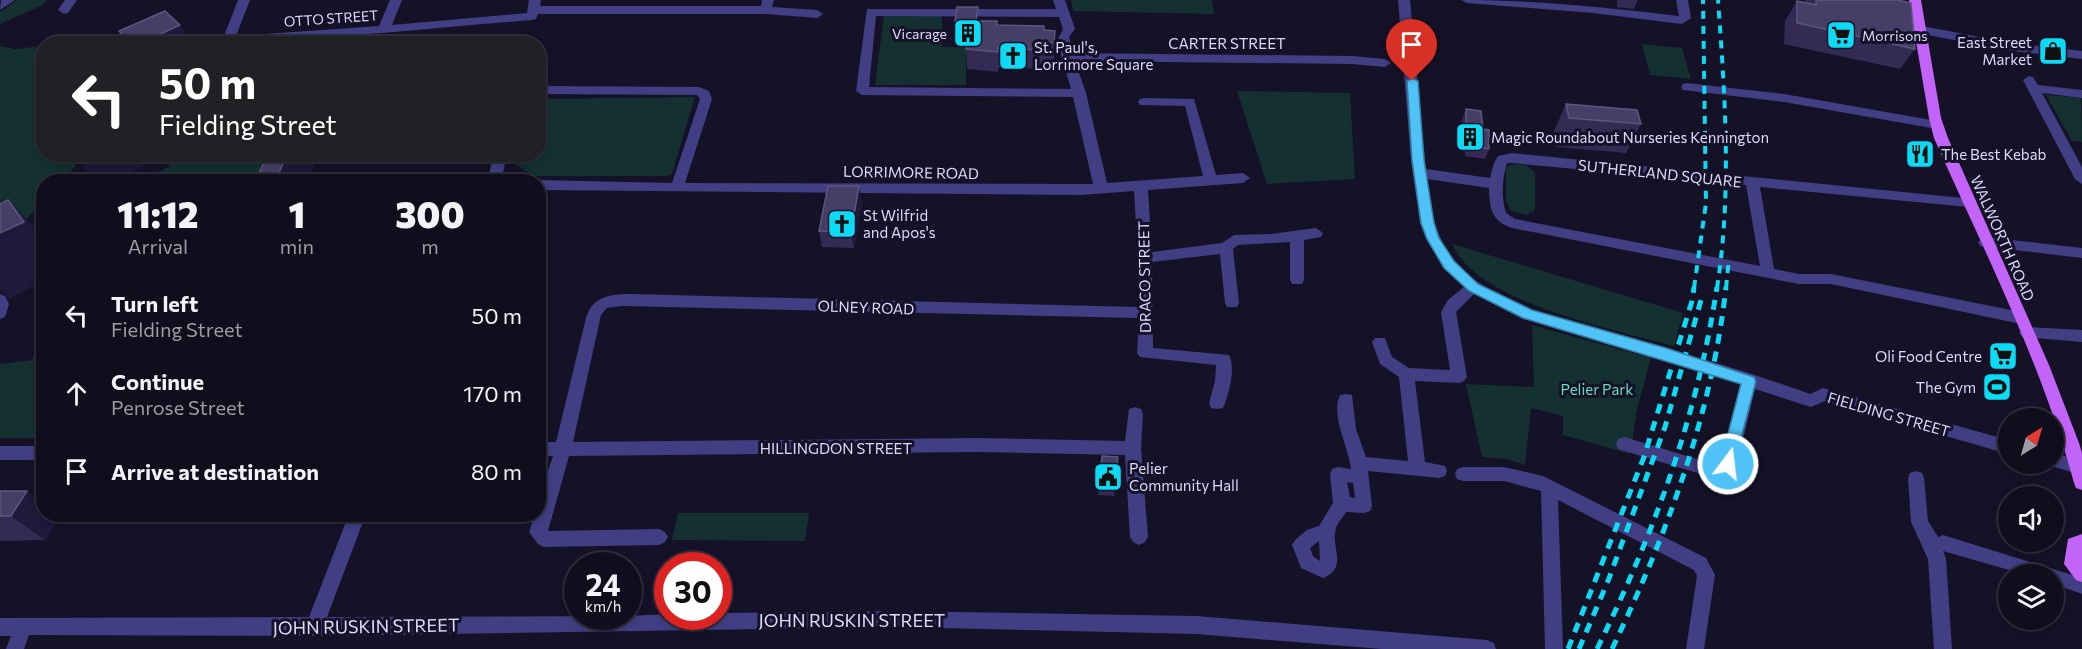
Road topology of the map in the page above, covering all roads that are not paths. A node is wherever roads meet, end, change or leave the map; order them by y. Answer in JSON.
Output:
{"nodes":[{"id":1,"x":9,"y":0,"type":"edge"},
{"id":2,"x":244,"y":0,"type":"edge"},
{"id":3,"x":396,"y":0,"type":"edge"},
{"id":4,"x":1059,"y":0,"type":"edge"},
{"id":5,"x":1404,"y":0,"type":"edge"},
{"id":6,"x":1467,"y":0,"type":"edge"},
{"id":7,"x":1682,"y":0,"type":"edge"},
{"id":8,"x":1916,"y":3,"type":"edge"},
{"id":9,"x":1903,"y":4,"type":"edge"},
{"id":10,"x":767,"y":5,"type":"edge"},
{"id":11,"x":0,"y":6,"type":"edge"},
{"id":12,"x":533,"y":8,"type":"edge"},
{"id":13,"x":1064,"y":13,"type":"junction"},
{"id":14,"x":817,"y":14,"type":"dead end"},
{"id":15,"x":384,"y":29,"type":"junction"},
{"id":16,"x":1922,"y":30,"type":"junction"},
{"id":17,"x":230,"y":36,"type":"edge"},
{"id":18,"x":276,"y":36,"type":"edge"},
{"id":19,"x":2082,"y":55,"type":"edge"},
{"id":20,"x":1069,"y":57,"type":"junction"},
{"id":21,"x":1385,"y":63,"type":"dead end"},
{"id":22,"x":1687,"y":87,"type":"dead end"},
{"id":23,"x":546,"y":90,"type":"edge"},
{"id":24,"x":1080,"y":93,"type":"junction"},
{"id":25,"x":2082,"y":94,"type":"edge"},
{"id":26,"x":1144,"y":102,"type":"dead end"},
{"id":27,"x":1937,"y":125,"type":"junction"},
{"id":28,"x":1243,"y":178,"type":"dead end"},
{"id":29,"x":2082,"y":179,"type":"edge"},
{"id":30,"x":1211,"y":180,"type":"junction"},
{"id":31,"x":1421,"y":180,"type":"junction"},
{"id":32,"x":1752,"y":182,"type":"junction"},
{"id":33,"x":1497,"y":184,"type":"junction"},
{"id":34,"x":546,"y":185,"type":"edge"},
{"id":35,"x":1141,"y":186,"type":"junction"},
{"id":36,"x":677,"y":188,"type":"junction"},
{"id":37,"x":1101,"y":188,"type":"junction"},
{"id":38,"x":1968,"y":202,"type":"junction"},
{"id":39,"x":1316,"y":233,"type":"dead end"},
{"id":40,"x":1297,"y":236,"type":"junction"},
{"id":41,"x":1985,"y":242,"type":"junction"},
{"id":42,"x":1226,"y":248,"type":"junction"},
{"id":43,"x":2082,"y":253,"type":"edge"},
{"id":44,"x":1146,"y":258,"type":"junction"},
{"id":45,"x":1768,"y":273,"type":"junction"},
{"id":46,"x":1297,"y":280,"type":"dead end"},
{"id":47,"x":1473,"y":288,"type":"junction"},
{"id":48,"x":0,"y":300,"type":"edge"},
{"id":49,"x":1232,"y":303,"type":"dead end"},
{"id":50,"x":1147,"y":310,"type":"junction"},
{"id":51,"x":0,"y":313,"type":"edge"},
{"id":52,"x":2020,"y":318,"type":"junction"},
{"id":53,"x":2027,"y":333,"type":"junction"},
{"id":54,"x":2082,"y":336,"type":"edge"},
{"id":55,"x":1380,"y":342,"type":"dead end"},
{"id":56,"x":1406,"y":374,"type":"junction"},
{"id":57,"x":1749,"y":381,"type":"junction"},
{"id":58,"x":1346,"y":400,"type":"dead end"},
{"id":59,"x":1217,"y":403,"type":"dead end"},
{"id":60,"x":1135,"y":414,"type":"dead end"},
{"id":61,"x":1624,"y":444,"type":"dead end"},
{"id":62,"x":1998,"y":444,"type":"edge"},
{"id":63,"x":1133,"y":448,"type":"junction"},
{"id":64,"x":546,"y":449,"type":"edge"},
{"id":65,"x":563,"y":449,"type":"junction"},
{"id":66,"x":0,"y":453,"type":"edge"},
{"id":67,"x":36,"y":453,"type":"edge"},
{"id":68,"x":2064,"y":466,"type":"edge"},
{"id":69,"x":1417,"y":468,"type":"junction"},
{"id":70,"x":1359,"y":470,"type":"junction"},
{"id":71,"x":1439,"y":471,"type":"dead end"},
{"id":72,"x":1463,"y":474,"type":"dead end"},
{"id":73,"x":2080,"y":475,"type":"edge"},
{"id":74,"x":1916,"y":478,"type":"dead end"},
{"id":75,"x":1549,"y":486,"type":"junction"},
{"id":76,"x":546,"y":505,"type":"edge"},
{"id":77,"x":355,"y":522,"type":"edge"},
{"id":78,"x":541,"y":522,"type":"edge"},
{"id":79,"x":1327,"y":531,"type":"dead end"},
{"id":80,"x":659,"y":537,"type":"dead end"},
{"id":81,"x":1139,"y":537,"type":"dead end"},
{"id":82,"x":2082,"y":542,"type":"edge"},
{"id":83,"x":1943,"y":543,"type":"dead end"},
{"id":84,"x":2014,"y":564,"type":"edge"},
{"id":85,"x":2082,"y":574,"type":"edge"},
{"id":86,"x":2064,"y":580,"type":"edge"},
{"id":87,"x":2082,"y":586,"type":"edge"},
{"id":88,"x":0,"y":627,"type":"edge"},
{"id":89,"x":314,"y":627,"type":"junction"},
{"id":90,"x":23,"y":628,"type":"junction"},
{"id":91,"x":15,"y":649,"type":"edge"},
{"id":92,"x":1487,"y":649,"type":"edge"},
{"id":93,"x":1554,"y":649,"type":"edge"},
{"id":94,"x":1695,"y":649,"type":"edge"},
{"id":95,"x":1943,"y":649,"type":"edge"}],
"edges":[{"from":1,"to":11,"type":"street"},
{"from":2,"to":17,"type":"street"},
{"from":3,"to":15,"type":"street"},
{"from":4,"to":13,"type":"street"},
{"from":5,"to":31,"type":"street","name":"FIELDING STREET"},
{"from":6,"to":7,"type":"street"},
{"from":8,"to":9,"type":"street"},
{"from":8,"to":16,"type":"main road","name":"WALWORTH ROAD"},
{"from":10,"to":12,"type":"street","name":"OTTO STREET"},
{"from":10,"to":14,"type":"street","name":"OTTO STREET"},
{"from":12,"to":15,"type":"street","name":"OTTO STREET"},
{"from":13,"to":20,"type":"street"},
{"from":13,"to":24,"type":"street"},
{"from":15,"to":18,"type":"street","name":"OTTO STREET"},
{"from":16,"to":19,"type":"street"},
{"from":16,"to":27,"type":"main road","name":"WALWORTH ROAD"},
{"from":20,"to":21,"type":"street","name":"CARTER STREET"},
{"from":20,"to":24,"type":"street"},
{"from":22,"to":27,"type":"street"},
{"from":23,"to":36,"type":"street"},
{"from":24,"to":37,"type":"street"},
{"from":25,"to":29,"type":"street"},
{"from":26,"to":30,"type":"street"},
{"from":27,"to":38,"type":"main road","name":"WALWORTH ROAD"},
{"from":28,"to":30,"type":"street","name":"LORRIMORE ROAD"},
{"from":30,"to":35,"type":"street","name":"LORRIMORE ROAD"},
{"from":31,"to":33,"type":"street"},
{"from":31,"to":47,"type":"street","name":"FIELDING STREET"},
{"from":32,"to":33,"type":"street","name":"SUTHERLAND SQUARE"},
{"from":32,"to":38,"type":"street"},
{"from":32,"to":45,"type":"street","name":"SUTHERLAND SQUARE"},
{"from":33,"to":45,"type":"street","name":"SUTHERLAND SQUARE"},
{"from":34,"to":36,"type":"street","name":"LORRIMORE ROAD"},
{"from":35,"to":37,"type":"street","name":"LORRIMORE ROAD"},
{"from":35,"to":44,"type":"street","name":"DRACO STREET"},
{"from":36,"to":37,"type":"street","name":"LORRIMORE ROAD"},
{"from":38,"to":41,"type":"main road","name":"WALWORTH ROAD"},
{"from":39,"to":40,"type":"street"},
{"from":40,"to":42,"type":"street"},
{"from":40,"to":46,"type":"street"},
{"from":41,"to":43,"type":"street"},
{"from":41,"to":52,"type":"main road","name":"WALWORTH ROAD"},
{"from":42,"to":44,"type":"street"},
{"from":42,"to":49,"type":"street"},
{"from":44,"to":50,"type":"street","name":"DRACO STREET"},
{"from":45,"to":52,"type":"street","name":"SUTHERLAND SQUARE"},
{"from":47,"to":56,"type":"street"},
{"from":47,"to":57,"type":"street","name":"FIELDING STREET"},
{"from":48,"to":51,"type":"street"},
{"from":50,"to":59,"type":"street","name":"DRACO STREET"},
{"from":50,"to":65,"type":"street","name":"OLNEY ROAD"},
{"from":52,"to":53,"type":"main road","name":"WALWORTH ROAD"},
{"from":53,"to":54,"type":"street"},
{"from":53,"to":73,"type":"main road","name":"WALWORTH ROAD"},
{"from":55,"to":56,"type":"street"},
{"from":56,"to":69,"type":"street"},
{"from":57,"to":61,"type":"street"},
{"from":57,"to":62,"type":"street","name":"FIELDING STREET"},
{"from":58,"to":70,"type":"street"},
{"from":60,"to":63,"type":"street"},
{"from":63,"to":65,"type":"street","name":"HILLINGDON STREET"},
{"from":63,"to":81,"type":"street"},
{"from":64,"to":65,"type":"street","name":"HILLINGDON STREET"},
{"from":65,"to":76,"type":"street"},
{"from":66,"to":67,"type":"street"},
{"from":68,"to":73,"type":"street"},
{"from":69,"to":70,"type":"street"},
{"from":69,"to":71,"type":"street"},
{"from":70,"to":79,"type":"street"},
{"from":72,"to":75,"type":"street"},
{"from":74,"to":95,"type":"street"},
{"from":75,"to":93,"type":"street"},
{"from":75,"to":94,"type":"street"},
{"from":77,"to":89,"type":"street"},
{"from":78,"to":80,"type":"street"},
{"from":82,"to":85,"type":"main road"},
{"from":83,"to":84,"type":"street"},
{"from":86,"to":87,"type":"street"},
{"from":88,"to":90,"type":"street","name":"JOHN RUSKIN STREET"},
{"from":89,"to":90,"type":"street","name":"JOHN RUSKIN STREET"},
{"from":89,"to":92,"type":"street","name":"JOHN RUSKIN STREET"},
{"from":90,"to":91,"type":"street"}]}
